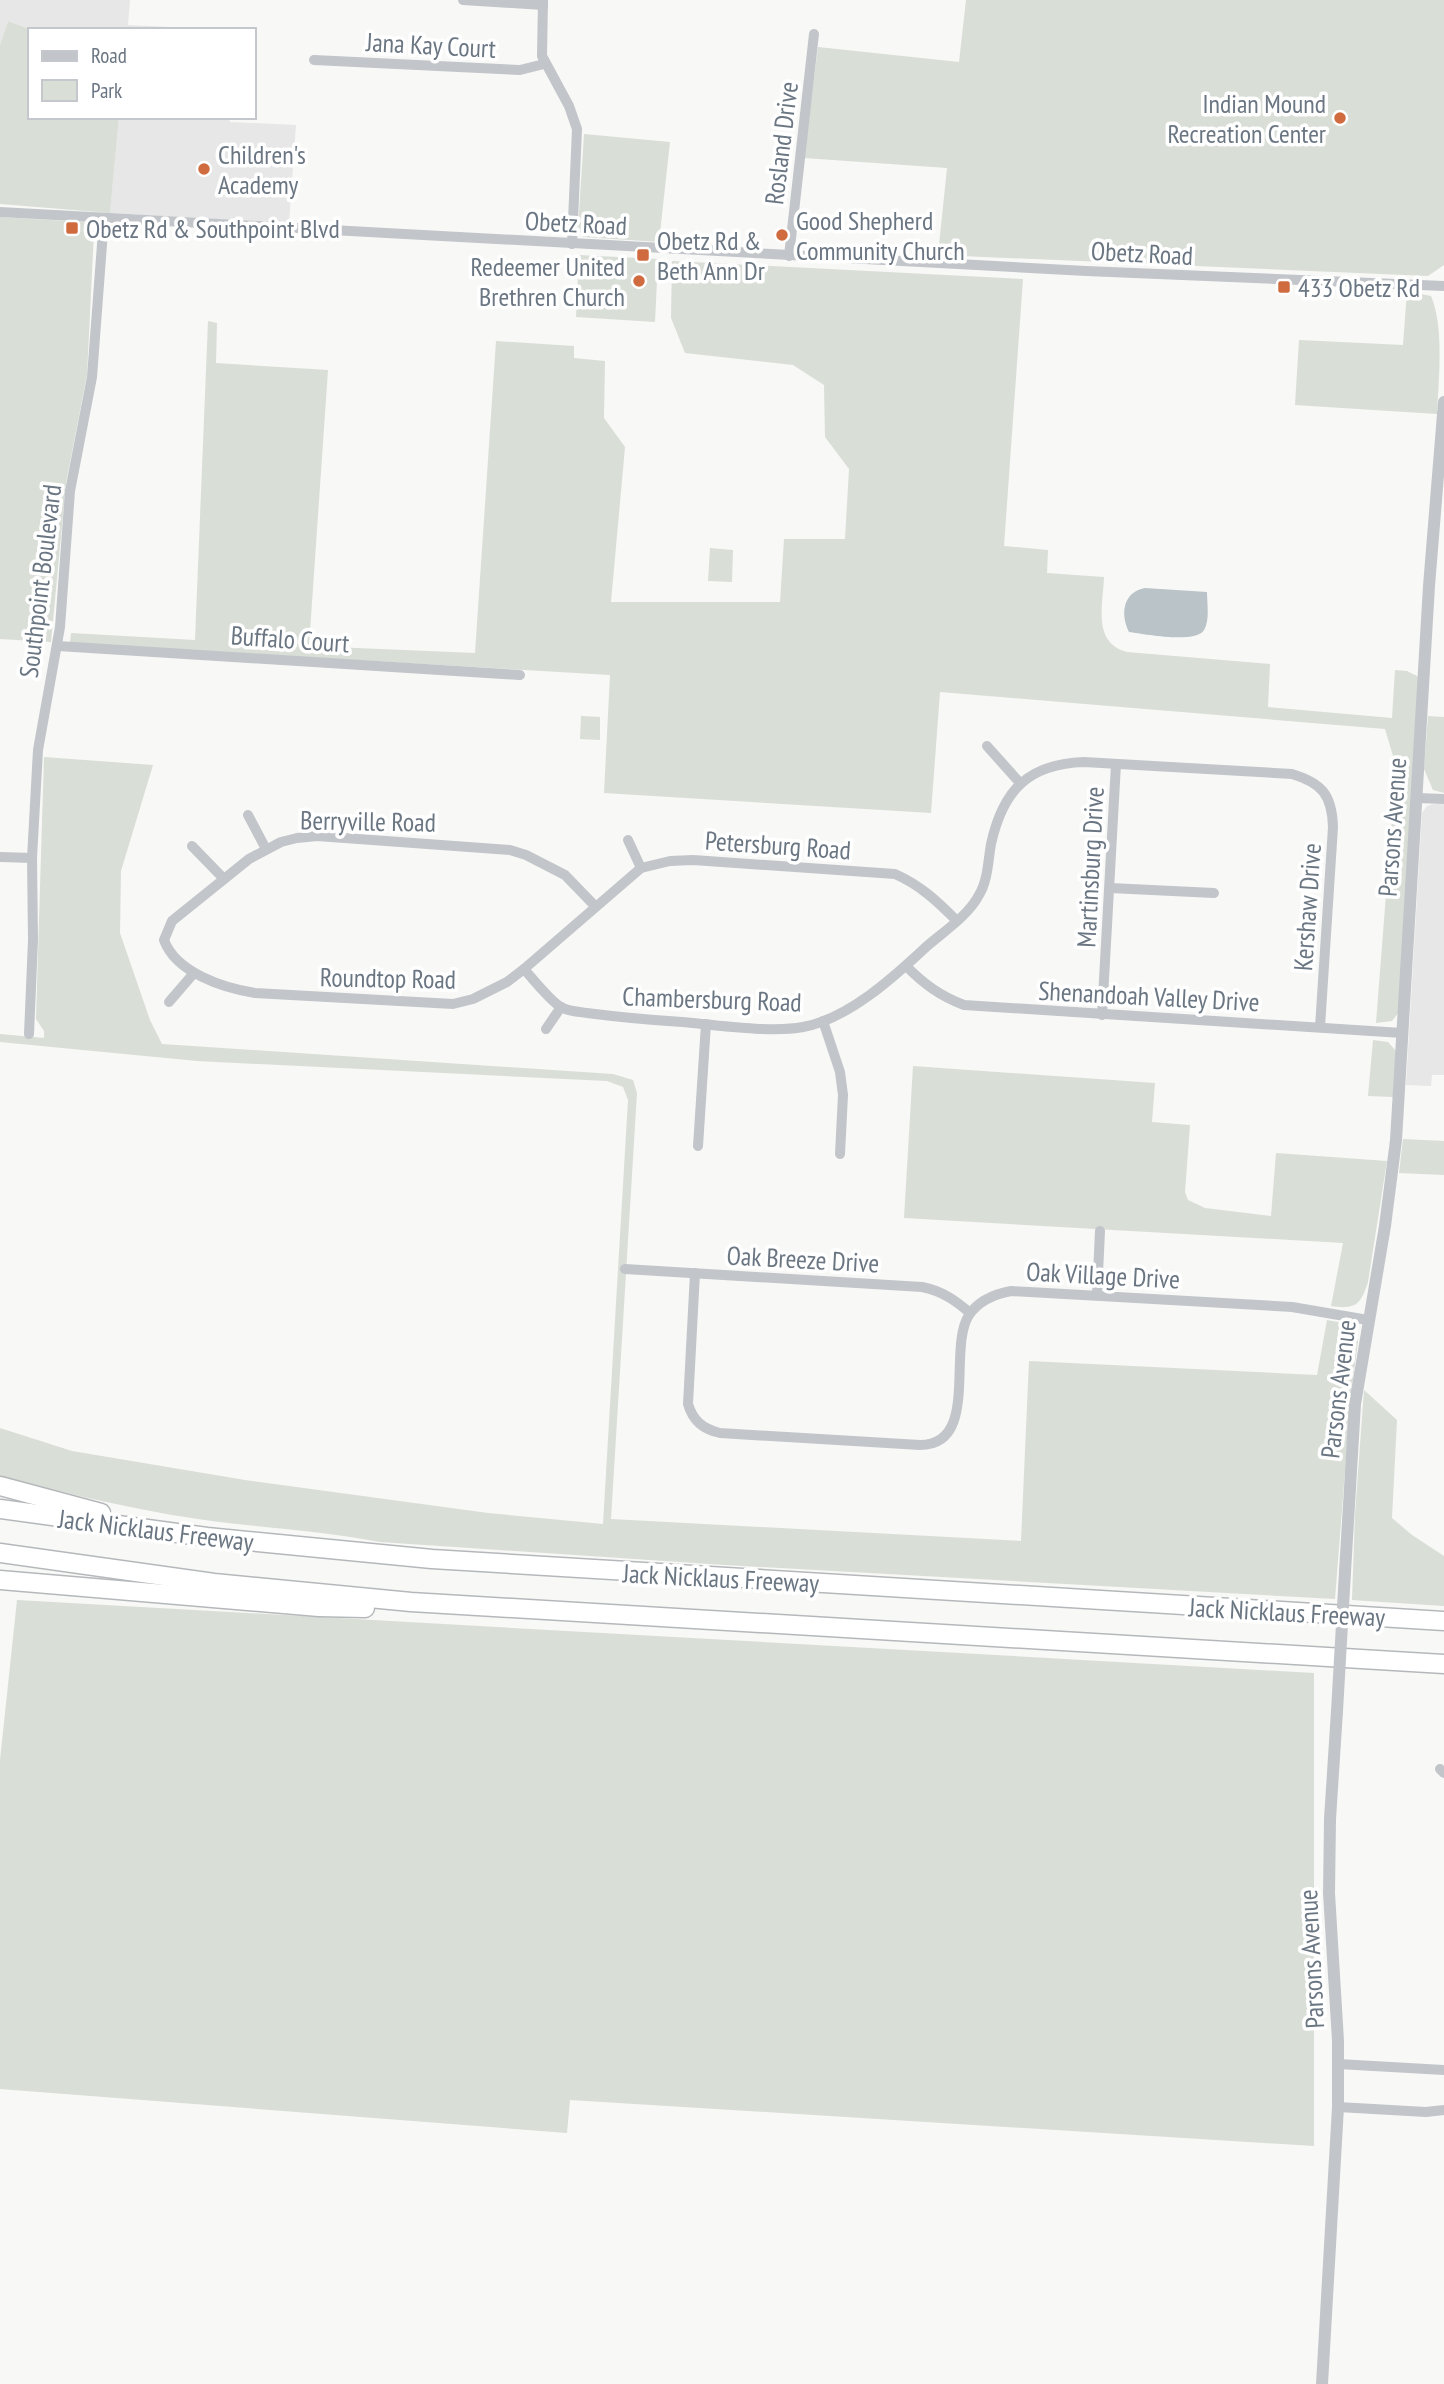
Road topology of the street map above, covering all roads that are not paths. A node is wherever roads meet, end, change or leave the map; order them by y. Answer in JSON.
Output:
{"nodes":[{"id":1,"x":463,"y":0,"type":"edge"},
{"id":2,"x":543,"y":2,"type":"edge"},
{"id":3,"x":814,"y":34,"type":"dead end"},
{"id":4,"x":314,"y":60,"type":"dead end"},
{"id":5,"x":544,"y":64,"type":"junction"},
{"id":6,"x":0,"y":212,"type":"edge"},
{"id":7,"x":104,"y":218,"type":"junction"},
{"id":8,"x":572,"y":244,"type":"junction"},
{"id":9,"x":789,"y":256,"type":"junction"},
{"id":10,"x":1444,"y":286,"type":"edge"},
{"id":11,"x":1444,"y":402,"type":"edge"},
{"id":12,"x":1440,"y":492,"type":"edge"},
{"id":13,"x":58,"y":646,"type":"junction"},
{"id":14,"x":520,"y":675,"type":"dead end"},
{"id":15,"x":987,"y":746,"type":"dead end"},
{"id":16,"x":1116,"y":764,"type":"junction"},
{"id":17,"x":1020,"y":783,"type":"junction"},
{"id":18,"x":1324,"y":791,"type":"joint"},
{"id":19,"x":1417,"y":798,"type":"junction"},
{"id":20,"x":1444,"y":799,"type":"edge"},
{"id":21,"x":248,"y":815,"type":"dead end"},
{"id":22,"x":628,"y":840,"type":"dead end"},
{"id":23,"x":192,"y":846,"type":"dead end"},
{"id":24,"x":266,"y":849,"type":"junction"},
{"id":25,"x":0,"y":857,"type":"edge"},
{"id":26,"x":32,"y":858,"type":"junction"},
{"id":27,"x":641,"y":868,"type":"junction"},
{"id":28,"x":224,"y":879,"type":"junction"},
{"id":29,"x":1110,"y":888,"type":"junction"},
{"id":30,"x":1214,"y":893,"type":"dead end"},
{"id":31,"x":595,"y":906,"type":"junction"},
{"id":32,"x":956,"y":920,"type":"junction"},
{"id":33,"x":165,"y":944,"type":"joint"},
{"id":34,"x":906,"y":966,"type":"junction"},
{"id":35,"x":524,"y":969,"type":"junction"},
{"id":36,"x":194,"y":973,"type":"junction"},
{"id":37,"x":169,"y":1002,"type":"dead end"},
{"id":38,"x":561,"y":1007,"type":"junction"},
{"id":39,"x":1102,"y":1015,"type":"junction"},
{"id":40,"x":823,"y":1021,"type":"junction"},
{"id":41,"x":706,"y":1024,"type":"junction"},
{"id":42,"x":1320,"y":1027,"type":"junction"},
{"id":43,"x":546,"y":1029,"type":"dead end"},
{"id":44,"x":1402,"y":1032,"type":"junction"},
{"id":45,"x":29,"y":1034,"type":"dead end"},
{"id":46,"x":698,"y":1146,"type":"dead end"},
{"id":47,"x":839,"y":1154,"type":"dead end"},
{"id":48,"x":1100,"y":1231,"type":"dead end"},
{"id":49,"x":625,"y":1269,"type":"dead end"},
{"id":50,"x":695,"y":1273,"type":"junction"},
{"id":51,"x":1097,"y":1295,"type":"junction"},
{"id":52,"x":970,"y":1313,"type":"junction"},
{"id":53,"x":1368,"y":1320,"type":"junction"},
{"id":54,"x":0,"y":1486,"type":"edge"},
{"id":55,"x":0,"y":1509,"type":"edge"},
{"id":56,"x":207,"y":1537,"type":"junction"},
{"id":57,"x":0,"y":1553,"type":"edge"},
{"id":58,"x":0,"y":1573,"type":"edge"},
{"id":59,"x":0,"y":1580,"type":"edge"},
{"id":60,"x":184,"y":1596,"type":"junction"},
{"id":61,"x":544,"y":1611,"type":"junction"},
{"id":62,"x":1444,"y":1620,"type":"edge"},
{"id":63,"x":1444,"y":1664,"type":"edge"},
{"id":64,"x":1338,"y":2064,"type":"junction"},
{"id":65,"x":1444,"y":2070,"type":"edge"},
{"id":66,"x":1338,"y":2107,"type":"junction"},
{"id":67,"x":1444,"y":2110,"type":"edge"},
{"id":68,"x":1322,"y":2384,"type":"edge"}],
"edges":[{"from":1,"to":2,"type":"street"},
{"from":2,"to":5,"type":"street"},
{"from":3,"to":9,"type":"street","name":"Rosland Drive"},
{"from":4,"to":5,"type":"street","name":"Jana Kay Court"},
{"from":5,"to":8,"type":"street"},
{"from":6,"to":7,"type":"street","name":"Obetz Road"},
{"from":7,"to":8,"type":"street","name":"Obetz Road"},
{"from":7,"to":13,"type":"street","name":"Southpoint Boulevard"},
{"from":8,"to":9,"type":"street","name":"Obetz Road"},
{"from":9,"to":10,"type":"street","name":"Obetz Road"},
{"from":11,"to":12,"type":"street","name":"Parsons Avenue"},
{"from":12,"to":19,"type":"street","name":"Parsons Avenue"},
{"from":13,"to":14,"type":"street","name":"Buffalo Court"},
{"from":13,"to":26,"type":"street","name":"Southpoint Boulevard"},
{"from":15,"to":17,"type":"street"},
{"from":16,"to":17,"type":"street","name":"Chambersburg Road"},
{"from":16,"to":18,"type":"street","name":"Chambersburg Road"},
{"from":16,"to":29,"type":"street","name":"Martinsburg Drive"},
{"from":17,"to":32,"type":"street","name":"Chambersburg Road"},
{"from":18,"to":42,"type":"street","name":"Kershaw Drive"},
{"from":19,"to":20,"type":"street"},
{"from":19,"to":44,"type":"street","name":"Parsons Avenue"},
{"from":21,"to":24,"type":"street"},
{"from":22,"to":27,"type":"street"},
{"from":23,"to":28,"type":"street"},
{"from":24,"to":28,"type":"street","name":"Berryville Road"},
{"from":24,"to":31,"type":"street","name":"Berryville Road"},
{"from":25,"to":26,"type":"street"},
{"from":26,"to":45,"type":"street","name":"Southpoint Boulevard"},
{"from":27,"to":31,"type":"street","name":"Petersburg Road"},
{"from":27,"to":32,"type":"street","name":"Petersburg Road"},
{"from":28,"to":33,"type":"street","name":"Berryville Road"},
{"from":29,"to":30,"type":"street"},
{"from":29,"to":39,"type":"street","name":"Martinsburg Drive"},
{"from":31,"to":35,"type":"street","name":"Roundtop Road"},
{"from":32,"to":34,"type":"street","name":"Chambersburg Road"},
{"from":33,"to":36,"type":"street","name":"Roundtop Road"},
{"from":34,"to":39,"type":"street","name":"Shenandoah Valley Drive"},
{"from":34,"to":40,"type":"street","name":"Chambersburg Road"},
{"from":35,"to":36,"type":"street","name":"Roundtop Road"},
{"from":35,"to":38,"type":"street"},
{"from":36,"to":37,"type":"street"},
{"from":38,"to":41,"type":"street","name":"Chambersburg Road"},
{"from":38,"to":43,"type":"street"},
{"from":39,"to":42,"type":"street","name":"Shenandoah Valley Drive"},
{"from":40,"to":41,"type":"street","name":"Chambersburg Road"},
{"from":40,"to":47,"type":"street"},
{"from":41,"to":46,"type":"street"},
{"from":42,"to":44,"type":"street","name":"Shenandoah Valley Drive"},
{"from":44,"to":53,"type":"street","name":"Parsons Avenue"},
{"from":48,"to":51,"type":"street"},
{"from":49,"to":50,"type":"street","name":"Oak Breeze Drive"},
{"from":50,"to":52,"type":"street","name":"Oak Breeze Drive"},
{"from":50,"to":52,"type":"street"},
{"from":51,"to":52,"type":"street","name":"Oak Village Drive"},
{"from":51,"to":53,"type":"street","name":"Oak Village Drive"},
{"from":53,"to":64,"type":"street","name":"Parsons Avenue","bridge":true},
{"from":54,"to":56,"type":"highway"},
{"from":55,"to":56,"type":"highway","name":"Jack Nicklaus Freeway"},
{"from":56,"to":62,"type":"highway","name":"Jack Nicklaus Freeway"},
{"from":57,"to":61,"type":"highway","name":"Jack Nicklaus Freeway"},
{"from":58,"to":60,"type":"highway"},
{"from":59,"to":60,"type":"highway"},
{"from":60,"to":61,"type":"highway"},
{"from":61,"to":63,"type":"highway","name":"Jack Nicklaus Freeway"},
{"from":64,"to":65,"type":"street"},
{"from":64,"to":66,"type":"street","name":"Parsons Avenue"},
{"from":66,"to":67,"type":"street"},
{"from":66,"to":68,"type":"street","name":"Parsons Avenue"}]}
